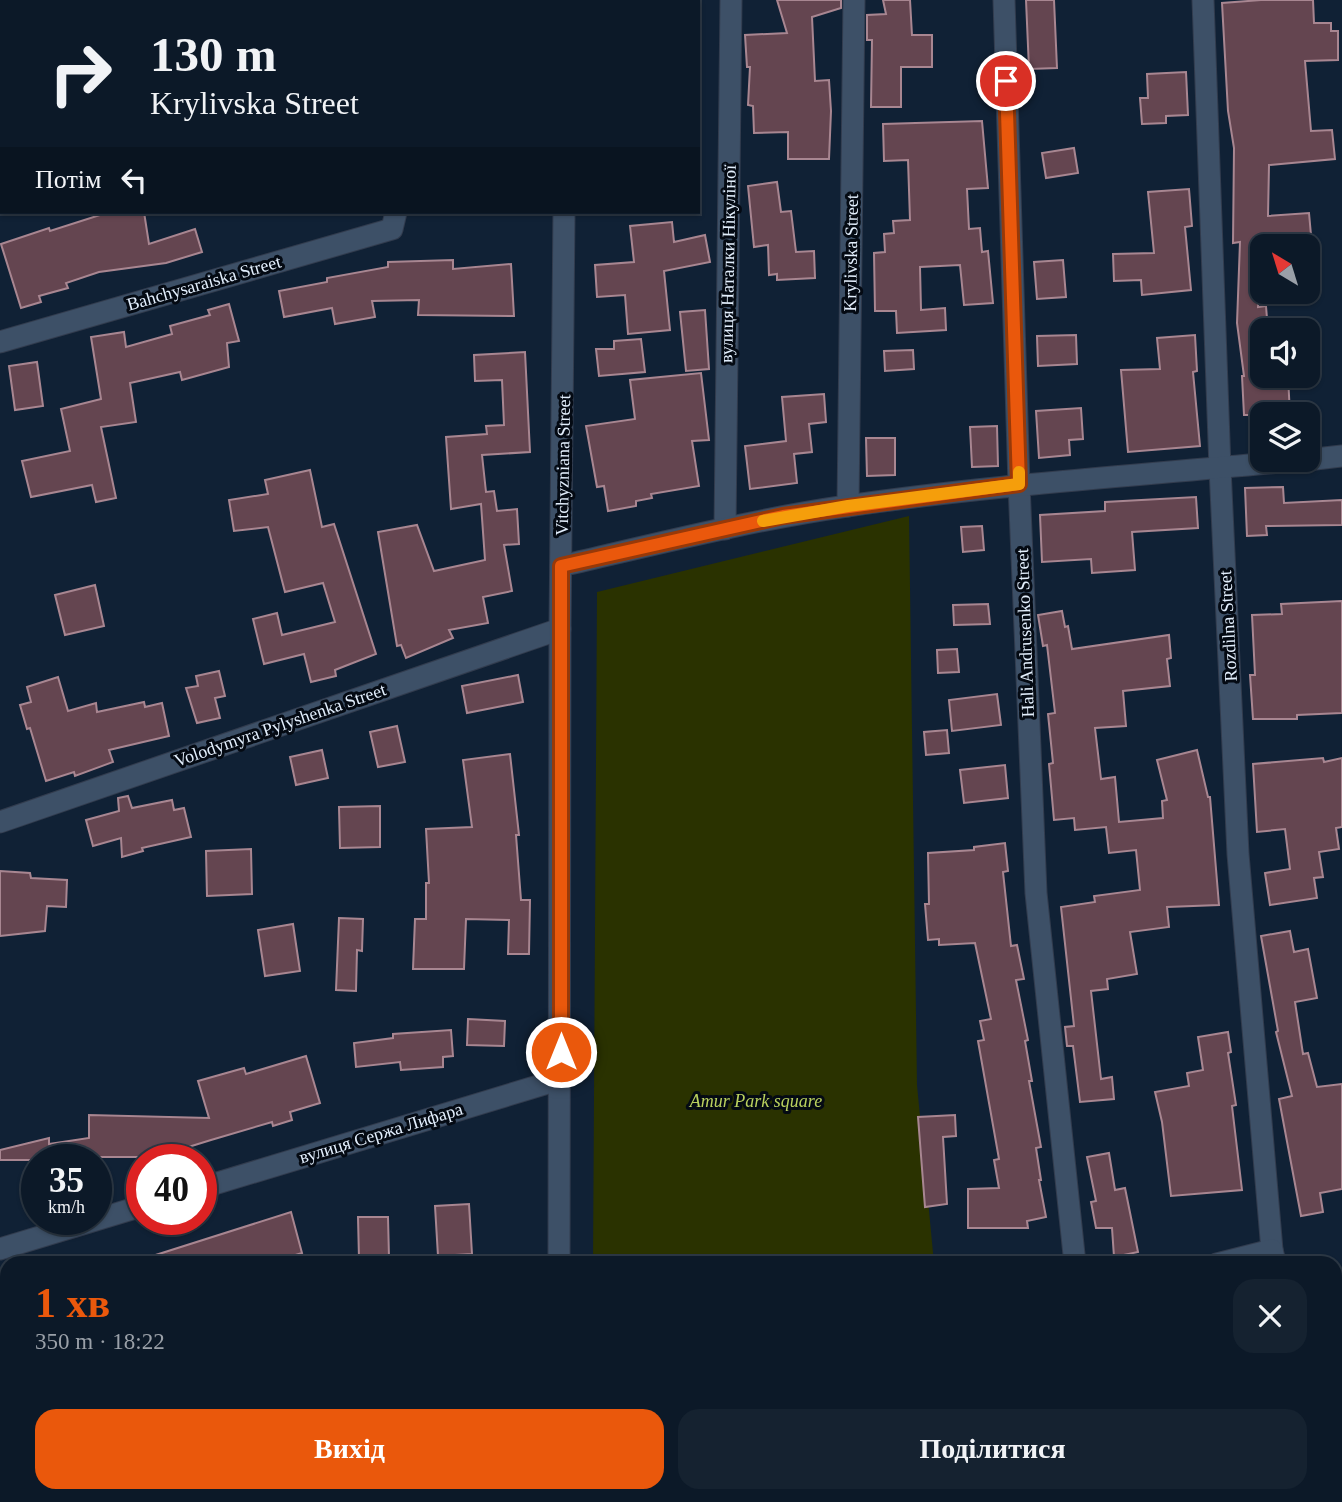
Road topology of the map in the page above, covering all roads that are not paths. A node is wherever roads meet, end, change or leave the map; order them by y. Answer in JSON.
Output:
{"nodes":[{"id":1,"x":731,"y":0,"type":"edge"},
{"id":2,"x":854,"y":0,"type":"edge"},
{"id":3,"x":1004,"y":0,"type":"edge"},
{"id":4,"x":1203,"y":0,"type":"edge"},
{"id":5,"x":396,"y":214,"type":"edge"},
{"id":6,"x":564,"y":214,"type":"edge"},
{"id":7,"x":0,"y":342,"type":"edge"},
{"id":8,"x":1342,"y":456,"type":"edge"},
{"id":9,"x":1320,"y":459,"type":"edge"},
{"id":10,"x":1250,"y":465,"type":"edge"},
{"id":11,"x":1220,"y":468,"type":"junction"},
{"id":12,"x":1019,"y":484,"type":"junction"},
{"id":13,"x":848,"y":506,"type":"junction"},
{"id":14,"x":725,"y":529,"type":"junction"},
{"id":15,"x":561,"y":566,"type":"junction"},
{"id":16,"x":560,"y":629,"type":"junction"},
{"id":17,"x":0,"y":822,"type":"edge"},
{"id":18,"x":561,"y":1079,"type":"junction"},
{"id":19,"x":217,"y":1183,"type":"edge"},
{"id":20,"x":126,"y":1211,"type":"edge"},
{"id":21,"x":0,"y":1249,"type":"edge"},
{"id":22,"x":559,"y":1256,"type":"edge"},
{"id":23,"x":1074,"y":1256,"type":"edge"},
{"id":24,"x":1274,"y":1256,"type":"edge"}],
"edges":[{"from":1,"to":14,"type":"street","name":"вулиця Наталки Нікуліної"},
{"from":2,"to":13,"type":"street","name":"Krylivska Street"},
{"from":3,"to":12,"type":"street","name":"Hali Andrusenko Street"},
{"from":4,"to":11,"type":"street","name":"Rozdilna Street"},
{"from":5,"to":7,"type":"street","name":"Bahchysaraiska Street"},
{"from":6,"to":15,"type":"street","name":"Vitchyzniana Street"},
{"from":8,"to":9,"type":"street"},
{"from":10,"to":11,"type":"street"},
{"from":11,"to":12,"type":"street"},
{"from":11,"to":24,"type":"street","name":"Rozdilna Street"},
{"from":12,"to":13,"type":"street"},
{"from":12,"to":23,"type":"street","name":"Hali Andrusenko Street"},
{"from":13,"to":14,"type":"street"},
{"from":14,"to":15,"type":"street"},
{"from":15,"to":16,"type":"street","name":"Vitchyzniana Street"},
{"from":16,"to":17,"type":"street","name":"Volodymyra Pylyshenka Street"},
{"from":16,"to":18,"type":"street","name":"Vitchyzniana Street"},
{"from":18,"to":19,"type":"street","name":"вулиця Сержа Лифара"},
{"from":18,"to":22,"type":"street","name":"Vitchyzniana Street"},
{"from":20,"to":21,"type":"street"}]}
